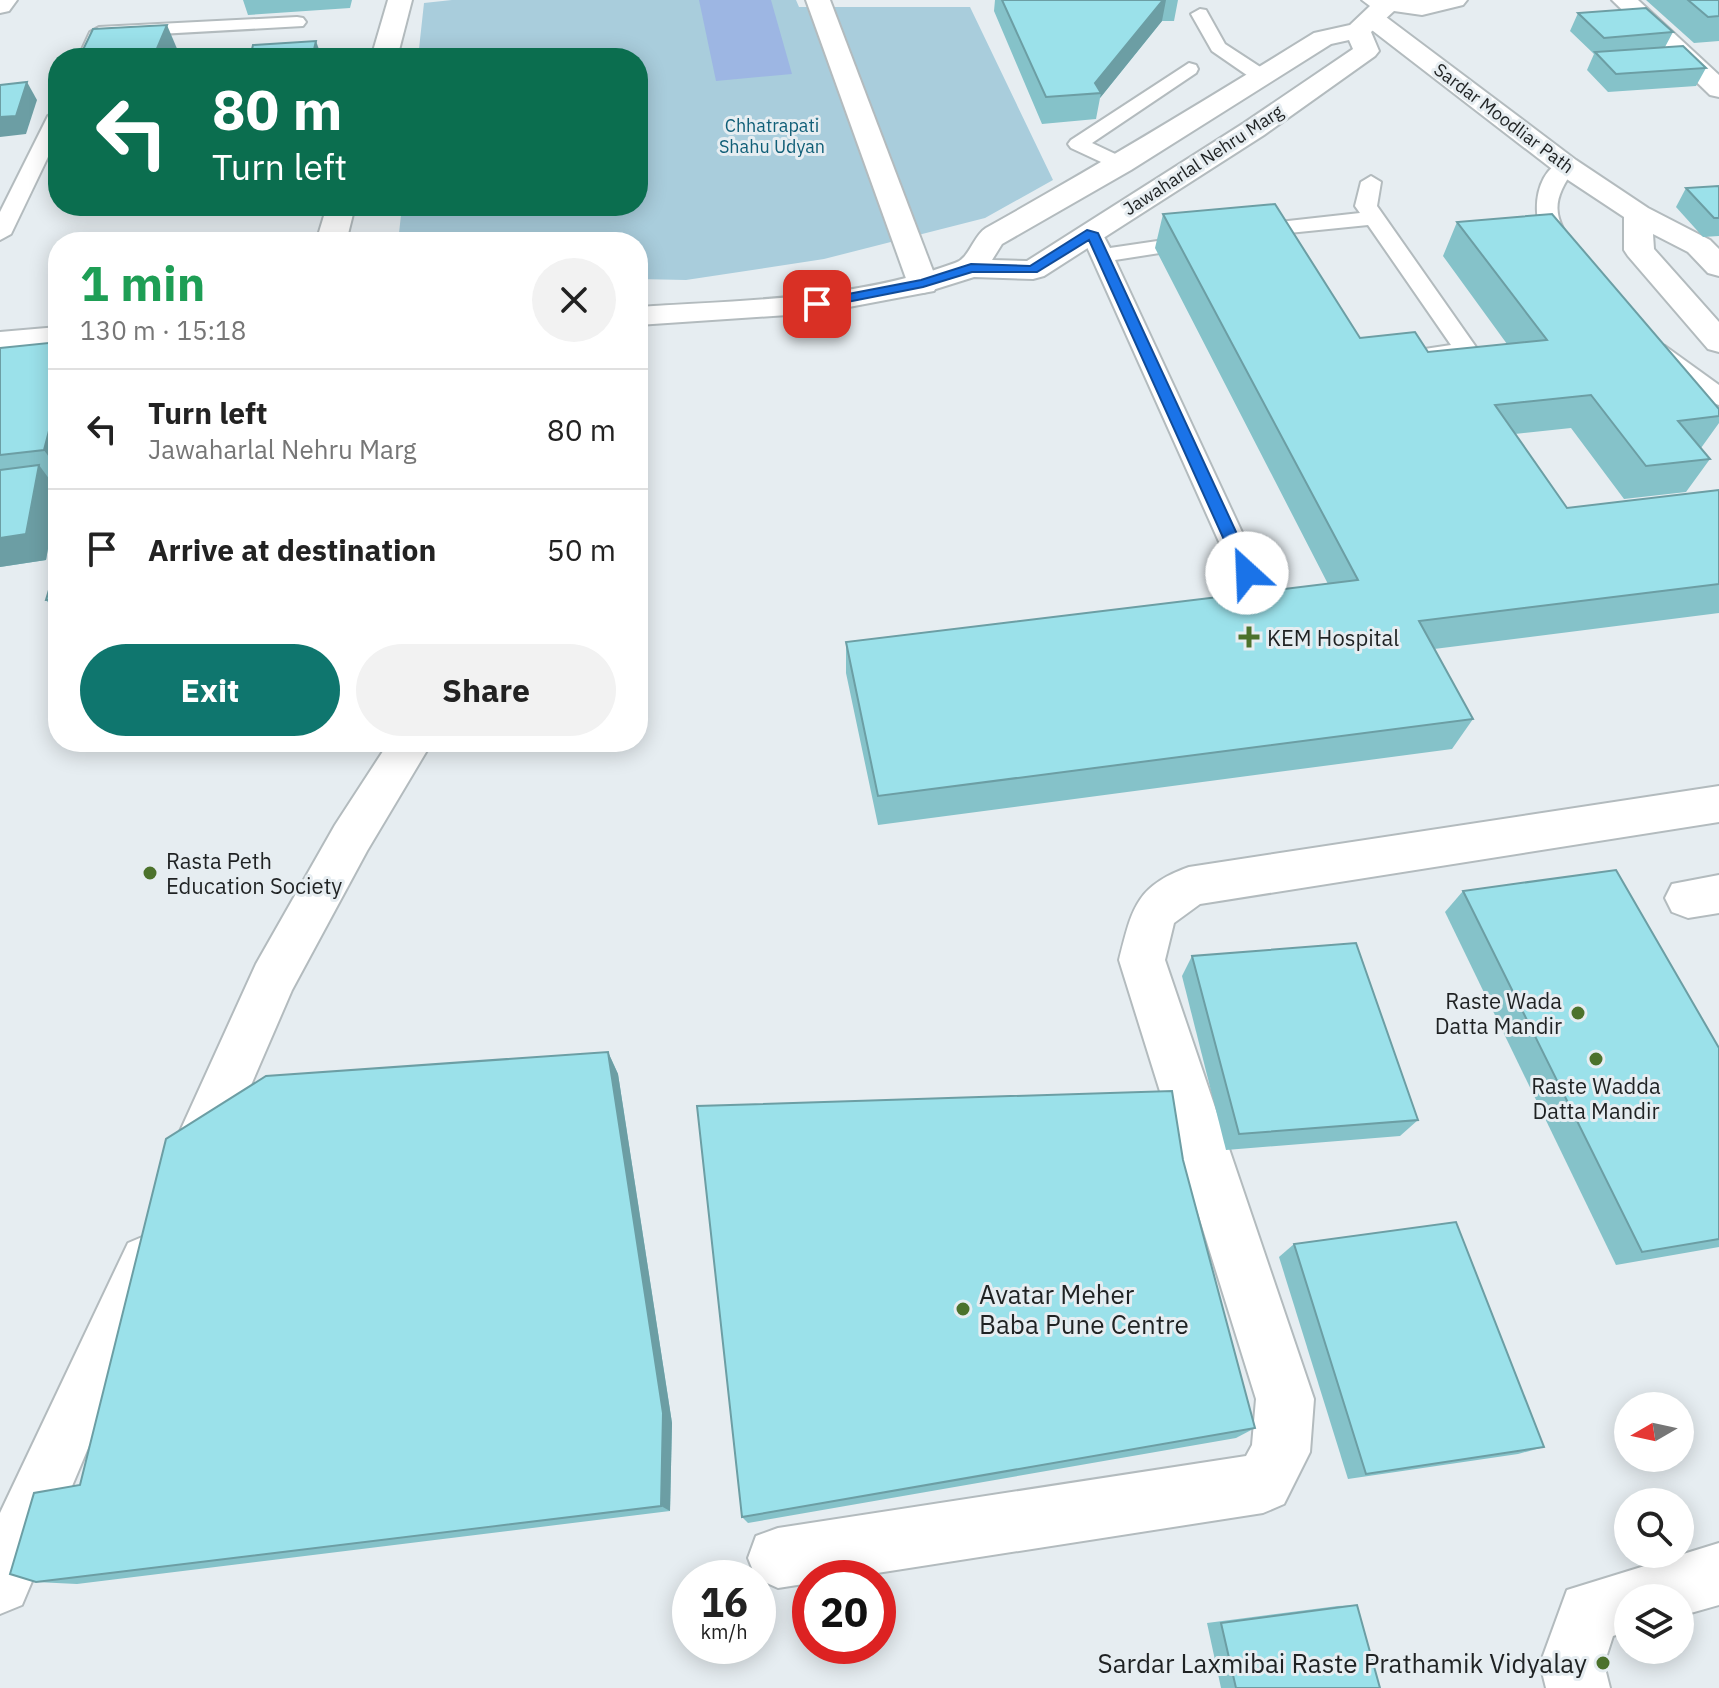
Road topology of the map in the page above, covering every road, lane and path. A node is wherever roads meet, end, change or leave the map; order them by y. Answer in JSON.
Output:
{"nodes":[{"id":1,"x":5,"y":0,"type":"edge"},
{"id":2,"x":400,"y":0,"type":"edge"},
{"id":3,"x":818,"y":0,"type":"edge"},
{"id":4,"x":1455,"y":0,"type":"edge"},
{"id":5,"x":1624,"y":0,"type":"edge"},
{"id":6,"x":0,"y":6,"type":"edge"},
{"id":7,"x":1373,"y":13,"type":"edge"},
{"id":8,"x":1200,"y":14,"type":"dead end"},
{"id":9,"x":297,"y":22,"type":"dead end"},
{"id":10,"x":92,"y":48,"type":"edge"},
{"id":11,"x":387,"y":48,"type":"edge"},
{"id":12,"x":1189,"y":69,"type":"dead end"},
{"id":13,"x":1259,"y":74,"type":"junction"},
{"id":14,"x":1719,"y":89,"type":"edge"},
{"id":15,"x":48,"y":136,"type":"edge"},
{"id":16,"x":1121,"y":164,"type":"junction"},
{"id":17,"x":1566,"y":166,"type":"junction"},
{"id":18,"x":1371,"y":182,"type":"dead end"},
{"id":19,"x":1638,"y":214,"type":"junction"},
{"id":20,"x":1374,"y":218,"type":"junction"},
{"id":21,"x":0,"y":234,"type":"edge"},
{"id":22,"x":1220,"y":237,"type":"edge"},
{"id":23,"x":1097,"y":244,"type":"junction"},
{"id":24,"x":1293,"y":253,"type":"edge"},
{"id":25,"x":1719,"y":267,"type":"edge"},
{"id":26,"x":971,"y":268,"type":"junction"},
{"id":27,"x":1584,"y":271,"type":"edge"},
{"id":28,"x":923,"y":284,"type":"junction"},
{"id":29,"x":648,"y":315,"type":"edge"},
{"id":30,"x":48,"y":338,"type":"edge"},
{"id":31,"x":1645,"y":338,"type":"edge"},
{"id":32,"x":0,"y":342,"type":"edge"},
{"id":33,"x":1719,"y":342,"type":"edge"},
{"id":34,"x":1405,"y":357,"type":"edge"},
{"id":35,"x":1719,"y":397,"type":"edge"},
{"id":36,"x":1247,"y":573,"type":"dead end"},
{"id":37,"x":405,"y":752,"type":"edge"},
{"id":38,"x":1719,"y":804,"type":"edge"},
{"id":39,"x":778,"y":1558,"type":"edge"},
{"id":40,"x":1719,"y":1574,"type":"edge"},
{"id":41,"x":0,"y":1583,"type":"edge"},
{"id":42,"x":1684,"y":1584,"type":"edge"},
{"id":43,"x":1614,"y":1604,"type":"edge"},
{"id":44,"x":1578,"y":1688,"type":"edge"}],
"edges":[{"from":1,"to":6,"type":"street"},
{"from":2,"to":11,"type":"street"},
{"from":3,"to":28,"type":"street"},
{"from":4,"to":7,"type":"street"},
{"from":5,"to":14,"type":"street"},
{"from":7,"to":13,"type":"street"},
{"from":7,"to":17,"type":"street","name":"Sardar Moodliar Path"},
{"from":7,"to":23,"type":"street","name":"Jawaharlal Nehru Marg"},
{"from":8,"to":13,"type":"lane"},
{"from":9,"to":10,"type":"lane"},
{"from":12,"to":16,"type":"lane"},
{"from":13,"to":16,"type":"street"},
{"from":15,"to":21,"type":"lane"},
{"from":16,"to":26,"type":"street"},
{"from":17,"to":19,"type":"street","name":"Sardar Moodliar Path"},
{"from":17,"to":27,"type":"lane"},
{"from":18,"to":20,"type":"lane"},
{"from":19,"to":25,"type":"street","name":"Sardar Moodliar Path"},
{"from":19,"to":33,"type":"street"},
{"from":20,"to":24,"type":"lane"},
{"from":20,"to":34,"type":"lane"},
{"from":22,"to":23,"type":"lane"},
{"from":23,"to":26,"type":"street","name":"Jawaharlal Nehru Marg"},
{"from":23,"to":36,"type":"lane"},
{"from":26,"to":28,"type":"street","name":"Jawaharlal Nehru Marg"},
{"from":28,"to":29,"type":"street","name":"Jawaharlal Nehru Marg"},
{"from":30,"to":32,"type":"street"},
{"from":31,"to":35,"type":"lane"},
{"from":37,"to":41,"type":"street"},
{"from":38,"to":39,"type":"street"},
{"from":40,"to":42,"type":"street"},
{"from":43,"to":44,"type":"street"}]}
